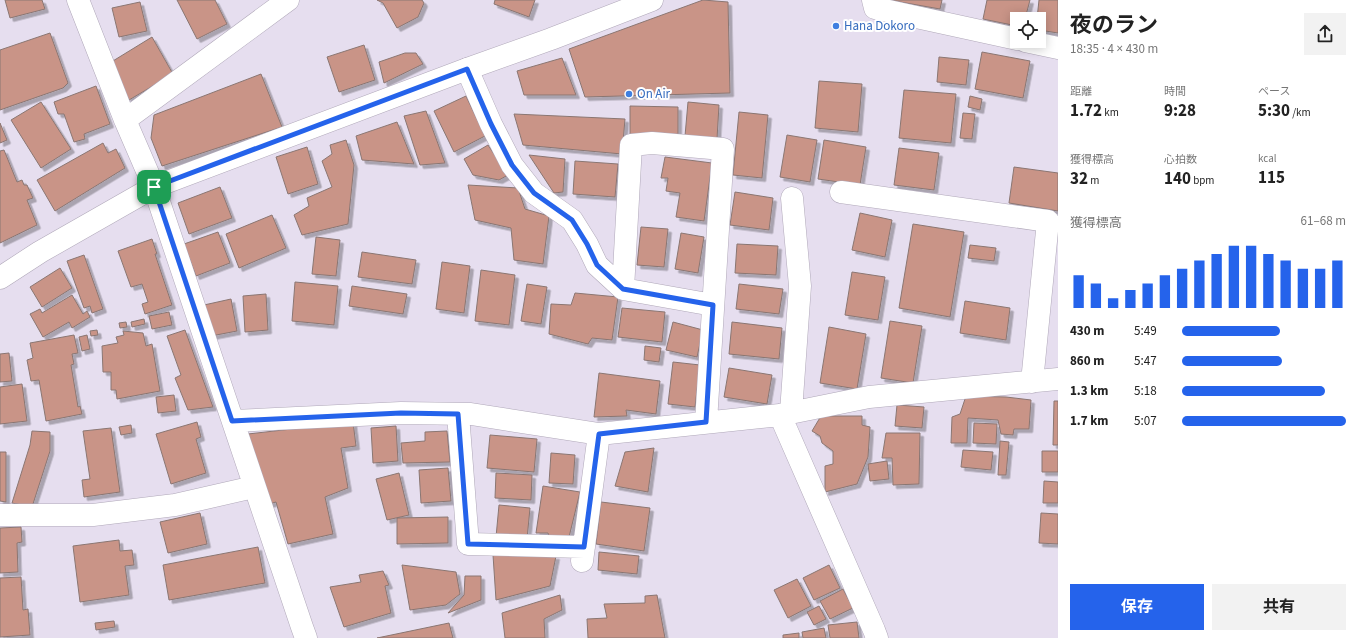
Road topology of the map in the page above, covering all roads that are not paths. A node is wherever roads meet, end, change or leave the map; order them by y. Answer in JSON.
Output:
{"nodes":[{"id":1,"x":78,"y":0,"type":"edge"},
{"id":2,"x":288,"y":0,"type":"edge"},
{"id":3,"x":652,"y":0,"type":"edge"},
{"id":4,"x":873,"y":0,"type":"edge"},
{"id":5,"x":1010,"y":37,"type":"edge"},
{"id":6,"x":1046,"y":45,"type":"edge"},
{"id":7,"x":1058,"y":48,"type":"edge"},
{"id":8,"x":467,"y":69,"type":"junction"},
{"id":9,"x":125,"y":120,"type":"junction"},
{"id":10,"x":154,"y":187,"type":"junction"},
{"id":11,"x":841,"y":192,"type":"dead end"},
{"id":12,"x":792,"y":198,"type":"dead end"},
{"id":13,"x":0,"y":278,"type":"edge"},
{"id":14,"x":623,"y":289,"type":"junction"},
{"id":15,"x":713,"y":305,"type":"junction"},
{"id":16,"x":1058,"y":379,"type":"edge"},
{"id":17,"x":1032,"y":382,"type":"junction"},
{"id":18,"x":458,"y":414,"type":"junction"},
{"id":19,"x":786,"y":414,"type":"junction"},
{"id":20,"x":232,"y":421,"type":"junction"},
{"id":21,"x":706,"y":422,"type":"junction"},
{"id":22,"x":599,"y":434,"type":"junction"},
{"id":23,"x":254,"y":487,"type":"junction"},
{"id":24,"x":0,"y":515,"type":"edge"},
{"id":25,"x":306,"y":638,"type":"edge"},
{"id":26,"x":877,"y":638,"type":"edge"}],
"edges":[{"from":1,"to":9,"type":"street"},
{"from":2,"to":9,"type":"street"},
{"from":3,"to":8,"type":"street"},
{"from":4,"to":5,"type":"street"},
{"from":6,"to":7,"type":"street"},
{"from":8,"to":10,"type":"street"},
{"from":8,"to":14,"type":"street"},
{"from":9,"to":10,"type":"street"},
{"from":10,"to":13,"type":"street"},
{"from":10,"to":20,"type":"street"},
{"from":11,"to":17,"type":"street"},
{"from":12,"to":19,"type":"street"},
{"from":14,"to":15,"type":"street"},
{"from":14,"to":15,"type":"street"},
{"from":15,"to":21,"type":"street"},
{"from":16,"to":17,"type":"street"},
{"from":17,"to":19,"type":"street"},
{"from":18,"to":20,"type":"street"},
{"from":18,"to":22,"type":"street"},
{"from":18,"to":22,"type":"street"},
{"from":19,"to":21,"type":"street"},
{"from":19,"to":26,"type":"street"},
{"from":20,"to":23,"type":"street"},
{"from":21,"to":22,"type":"street"},
{"from":23,"to":24,"type":"street"},
{"from":23,"to":25,"type":"street"}]}
